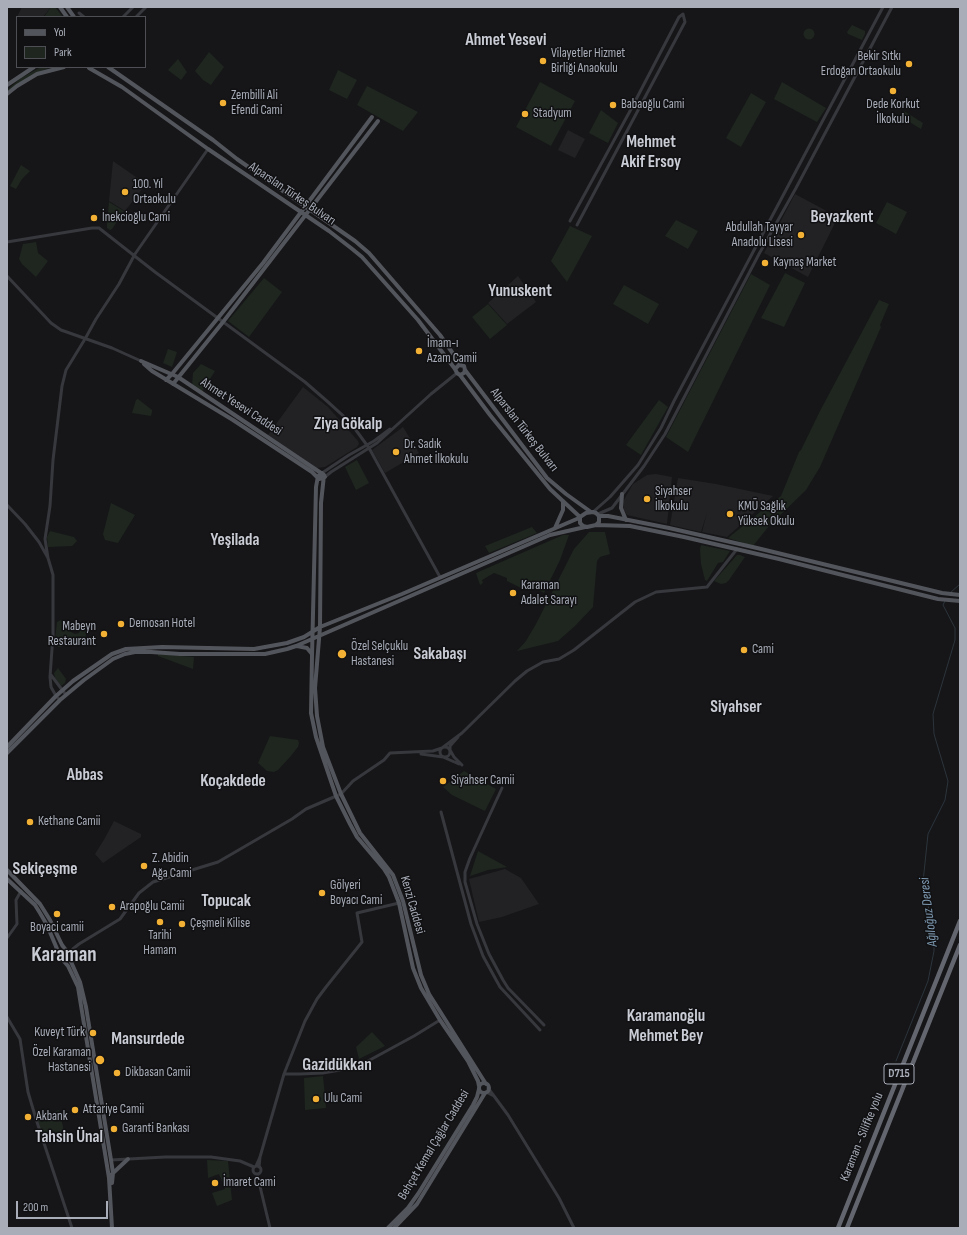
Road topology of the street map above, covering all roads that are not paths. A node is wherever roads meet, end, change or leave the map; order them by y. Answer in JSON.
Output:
{"nodes":[{"id":1,"x":60,"y":7,"type":"edge"},
{"id":2,"x":67,"y":7,"type":"edge"},
{"id":3,"x":134,"y":7,"type":"edge"},
{"id":4,"x":146,"y":7,"type":"edge"},
{"id":5,"x":883,"y":7,"type":"edge"},
{"id":6,"x":892,"y":7,"type":"edge"},
{"id":7,"x":79,"y":13,"type":"dead end"},
{"id":8,"x":66,"y":16,"type":"edge"},
{"id":9,"x":73,"y":16,"type":"edge"},
{"id":10,"x":83,"y":16,"type":"edge"},
{"id":11,"x":124,"y":16,"type":"edge"},
{"id":12,"x":137,"y":16,"type":"edge"},
{"id":13,"x":32,"y":68,"type":"edge"},
{"id":14,"x":60,"y":68,"type":"edge"},
{"id":15,"x":92,"y":68,"type":"edge"},
{"id":16,"x":110,"y":68,"type":"edge"},
{"id":17,"x":7,"y":85,"type":"edge"},
{"id":18,"x":7,"y":94,"type":"edge"},
{"id":19,"x":372,"y":117,"type":"dead end"},
{"id":20,"x":378,"y":121,"type":"dead end"},
{"id":21,"x":208,"y":149,"type":"junction"},
{"id":22,"x":305,"y":207,"type":"junction"},
{"id":23,"x":309,"y":210,"type":"junction"},
{"id":24,"x":300,"y":213,"type":"junction"},
{"id":25,"x":305,"y":216,"type":"junction"},
{"id":26,"x":570,"y":221,"type":"dead end"},
{"id":27,"x":577,"y":225,"type":"dead end"},
{"id":28,"x":7,"y":242,"type":"edge"},
{"id":29,"x":134,"y":256,"type":"junction"},
{"id":30,"x":7,"y":276,"type":"edge"},
{"id":31,"x":218,"y":318,"type":"junction"},
{"id":32,"x":223,"y":322,"type":"junction"},
{"id":33,"x":86,"y":339,"type":"junction"},
{"id":34,"x":141,"y":361,"type":"junction"},
{"id":35,"x":461,"y":365,"type":"junction"},
{"id":36,"x":465,"y":370,"type":"junction"},
{"id":37,"x":457,"y":372,"type":"junction"},
{"id":38,"x":172,"y":374,"type":"junction"},
{"id":39,"x":178,"y":377,"type":"junction"},
{"id":40,"x":166,"y":380,"type":"junction"},
{"id":41,"x":173,"y":384,"type":"junction"},
{"id":42,"x":406,"y":417,"type":"junction"},
{"id":43,"x":366,"y":445,"type":"junction"},
{"id":44,"x":369,"y":448,"type":"junction"},
{"id":45,"x":322,"y":472,"type":"junction"},
{"id":46,"x":325,"y":477,"type":"junction"},
{"id":47,"x":318,"y":478,"type":"junction"},
{"id":48,"x":622,"y":494,"type":"junction"},
{"id":49,"x":563,"y":501,"type":"junction"},
{"id":50,"x":7,"y":505,"type":"edge"},
{"id":51,"x":592,"y":512,"type":"junction"},
{"id":52,"x":598,"y":515,"type":"junction"},
{"id":53,"x":580,"y":518,"type":"junction"},
{"id":54,"x":626,"y":520,"type":"junction"},
{"id":55,"x":596,"y":525,"type":"junction"},
{"id":56,"x":585,"y":526,"type":"junction"},
{"id":57,"x":555,"y":528,"type":"junction"},
{"id":58,"x":736,"y":549,"type":"junction"},
{"id":59,"x":48,"y":558,"type":"junction"},
{"id":60,"x":440,"y":577,"type":"junction"},
{"id":61,"x":960,"y":595,"type":"edge"},
{"id":62,"x":958,"y":601,"type":"edge"},
{"id":63,"x":320,"y":627,"type":"junction"},
{"id":64,"x":313,"y":631,"type":"junction"},
{"id":65,"x":318,"y":636,"type":"junction"},
{"id":66,"x":313,"y":638,"type":"junction"},
{"id":67,"x":296,"y":646,"type":"junction"},
{"id":68,"x":312,"y":654,"type":"junction"},
{"id":69,"x":51,"y":674,"type":"junction"},
{"id":70,"x":63,"y":690,"type":"junction"},
{"id":71,"x":66,"y":695,"type":"junction"},
{"id":72,"x":56,"y":696,"type":"junction"},
{"id":73,"x":60,"y":700,"type":"junction"},
{"id":74,"x":462,"y":733,"type":"junction"},
{"id":75,"x":7,"y":748,"type":"edge"},
{"id":76,"x":442,"y":748,"type":"junction"},
{"id":77,"x":450,"y":750,"type":"junction"},
{"id":78,"x":7,"y":752,"type":"edge"},
{"id":79,"x":417,"y":753,"type":"junction"},
{"id":80,"x":443,"y":757,"type":"junction"},
{"id":81,"x":502,"y":788,"type":"dead end"},
{"id":82,"x":339,"y":795,"type":"junction"},
{"id":83,"x":441,"y":812,"type":"dead end"},
{"id":84,"x":7,"y":870,"type":"edge"},
{"id":85,"x":7,"y":879,"type":"edge"},
{"id":86,"x":21,"y":891,"type":"junction"},
{"id":87,"x":399,"y":903,"type":"junction"},
{"id":88,"x":960,"y":921,"type":"edge"},
{"id":89,"x":7,"y":938,"type":"edge"},
{"id":90,"x":960,"y":945,"type":"edge"},
{"id":91,"x":68,"y":954,"type":"junction"},
{"id":92,"x":61,"y":957,"type":"junction"},
{"id":93,"x":7,"y":1017,"type":"edge"},
{"id":94,"x":440,"y":1020,"type":"junction"},
{"id":95,"x":544,"y":1025,"type":"dead end"},
{"id":96,"x":540,"y":1030,"type":"dead end"},
{"id":97,"x":284,"y":1074,"type":"junction"},
{"id":98,"x":487,"y":1086,"type":"junction"},
{"id":99,"x":479,"y":1087,"type":"junction"},
{"id":100,"x":485,"y":1093,"type":"junction"},
{"id":101,"x":494,"y":1096,"type":"junction"},
{"id":102,"x":128,"y":1159,"type":"junction"},
{"id":103,"x":109,"y":1160,"type":"junction"},
{"id":104,"x":256,"y":1167,"type":"junction"},
{"id":105,"x":113,"y":1173,"type":"junction"},
{"id":106,"x":258,"y":1174,"type":"junction"},
{"id":107,"x":109,"y":1178,"type":"junction"},
{"id":108,"x":110,"y":1191,"type":"junction"},
{"id":109,"x":72,"y":1228,"type":"edge"},
{"id":110,"x":112,"y":1228,"type":"edge"},
{"id":111,"x":270,"y":1228,"type":"edge"},
{"id":112,"x":388,"y":1228,"type":"edge"},
{"id":113,"x":394,"y":1228,"type":"edge"},
{"id":114,"x":574,"y":1228,"type":"edge"},
{"id":115,"x":838,"y":1228,"type":"edge"},
{"id":116,"x":847,"y":1228,"type":"edge"}],
"edges":[{"from":1,"to":8,"type":"main road"},
{"from":2,"to":9,"type":"main road"},
{"from":3,"to":11,"type":"street"},
{"from":4,"to":12,"type":"street"},
{"from":5,"to":51,"type":"street"},
{"from":6,"to":48,"type":"street"},
{"from":7,"to":10,"type":"street"},
{"from":13,"to":17,"type":"main road"},
{"from":14,"to":18,"type":"main road"},
{"from":15,"to":21,"type":"main road","name":"Alparslan Türkeş Bulvarı"},
{"from":16,"to":22,"type":"main road","name":"Alparslan Türkeş Bulvarı"},
{"from":19,"to":22,"type":"main road"},
{"from":20,"to":23,"type":"main road"},
{"from":21,"to":24,"type":"main road","name":"Alparslan Türkeş Bulvarı"},
{"from":21,"to":29,"type":"street"},
{"from":22,"to":23,"type":"main road","name":"Alparslan Türkeş Bulvarı"},
{"from":22,"to":24,"type":"main road"},
{"from":23,"to":25,"type":"main road"},
{"from":23,"to":35,"type":"main road","name":"Alparslan Türkeş Bulvarı"},
{"from":24,"to":25,"type":"main road","name":"Alparslan Türkeş Bulvarı"},
{"from":24,"to":31,"type":"main road"},
{"from":25,"to":32,"type":"main road"},
{"from":25,"to":37,"type":"main road","name":"Alparslan Türkeş Bulvarı"},
{"from":26,"to":27,"type":"street"},
{"from":28,"to":29,"type":"street"},
{"from":29,"to":31,"type":"street"},
{"from":29,"to":33,"type":"street"},
{"from":30,"to":33,"type":"street","name":"Ahmet Yesevi Caddesi"},
{"from":31,"to":32,"type":"street"},
{"from":31,"to":38,"type":"main road"},
{"from":32,"to":39,"type":"main road"},
{"from":32,"to":43,"type":"street"},
{"from":33,"to":34,"type":"street","name":"Ahmet Yesevi Caddesi"},
{"from":33,"to":59,"type":"street"},
{"from":34,"to":38,"type":"main road","name":"Ahmet Yesevi Caddesi"},
{"from":34,"to":40,"type":"main road","name":"Ahmet Yesevi Caddesi"},
{"from":35,"to":36,"type":"main road","name":"Alparslan Türkeş Bulvarı"},
{"from":35,"to":37,"type":"main road"},
{"from":36,"to":37,"type":"main road"},
{"from":36,"to":51,"type":"main road","name":"Alparslan Türkeş Bulvarı"},
{"from":37,"to":42,"type":"street"},
{"from":37,"to":49,"type":"main road","name":"Alparslan Türkeş Bulvarı"},
{"from":38,"to":39,"type":"main road","name":"Ahmet Yesevi Caddesi"},
{"from":38,"to":40,"type":"main road"},
{"from":39,"to":41,"type":"main road"},
{"from":39,"to":45,"type":"main road","name":"Ahmet Yesevi Caddesi"},
{"from":40,"to":41,"type":"main road","name":"Ahmet Yesevi Caddesi"},
{"from":41,"to":47,"type":"main road","name":"Ahmet Yesevi Caddesi"},
{"from":42,"to":43,"type":"street"},
{"from":42,"to":44,"type":"street"},
{"from":43,"to":44,"type":"street"},
{"from":43,"to":45,"type":"street"},
{"from":44,"to":46,"type":"street"},
{"from":44,"to":60,"type":"street"},
{"from":45,"to":46,"type":"main road","name":"Ahmet Yesevi Caddesi"},
{"from":45,"to":47,"type":"main road"},
{"from":46,"to":47,"type":"main road"},
{"from":46,"to":63,"type":"main road"},
{"from":47,"to":64,"type":"main road"},
{"from":48,"to":52,"type":"street"},
{"from":48,"to":54,"type":"main road"},
{"from":49,"to":53,"type":"main road","name":"Alparslan Türkeş Bulvarı"},
{"from":49,"to":57,"type":"main road"},
{"from":50,"to":59,"type":"street"},
{"from":51,"to":52,"type":"main road"},
{"from":51,"to":53,"type":"main road"},
{"from":52,"to":54,"type":"main road"},
{"from":52,"to":55,"type":"main road"},
{"from":53,"to":56,"type":"main road"},
{"from":53,"to":57,"type":"main road"},
{"from":54,"to":61,"type":"main road"},
{"from":55,"to":56,"type":"main road"},
{"from":55,"to":58,"type":"main road"},
{"from":56,"to":65,"type":"main road"},
{"from":57,"to":60,"type":"main road"},
{"from":58,"to":62,"type":"main road"},
{"from":58,"to":74,"type":"street"},
{"from":59,"to":69,"type":"street"},
{"from":60,"to":63,"type":"main road"},
{"from":63,"to":64,"type":"main road"},
{"from":63,"to":65,"type":"main road"},
{"from":64,"to":66,"type":"main road"},
{"from":64,"to":70,"type":"main road"},
{"from":65,"to":66,"type":"main road"},
{"from":65,"to":82,"type":"main road","name":"Kenzi Caddesi"},
{"from":66,"to":67,"type":"main road"},
{"from":66,"to":68,"type":"main road","name":"Kenzi Caddesi"},
{"from":67,"to":68,"type":"main road"},
{"from":67,"to":71,"type":"main road"},
{"from":68,"to":82,"type":"main road","name":"Kenzi Caddesi"},
{"from":69,"to":70,"type":"street"},
{"from":69,"to":72,"type":"street"},
{"from":70,"to":71,"type":"street"},
{"from":70,"to":72,"type":"main road"},
{"from":71,"to":73,"type":"main road"},
{"from":72,"to":73,"type":"street"},
{"from":72,"to":75,"type":"main road"},
{"from":73,"to":78,"type":"main road"},
{"from":74,"to":76,"type":"street"},
{"from":74,"to":77,"type":"street"},
{"from":76,"to":77,"type":"street"},
{"from":76,"to":79,"type":"street"},
{"from":76,"to":80,"type":"street"},
{"from":77,"to":80,"type":"street"},
{"from":77,"to":80,"type":"street"},
{"from":79,"to":80,"type":"street"},
{"from":79,"to":82,"type":"street"},
{"from":81,"to":95,"type":"street"},
{"from":82,"to":87,"type":"main road","name":"Kenzi Caddesi"},
{"from":82,"to":91,"type":"street"},
{"from":82,"to":98,"type":"main road","name":"Kenzi Caddesi"},
{"from":83,"to":96,"type":"street"},
{"from":84,"to":91,"type":"main road"},
{"from":85,"to":86,"type":"main road"},
{"from":86,"to":89,"type":"street"},
{"from":86,"to":92,"type":"main road"},
{"from":87,"to":94,"type":"main road","name":"Kenzi Caddesi"},
{"from":87,"to":97,"type":"street"},
{"from":88,"to":115,"type":"highway","name":"Karaman - Silifke yolu","number":"D715"},
{"from":90,"to":116,"type":"highway","name":"Karaman - Silifke yolu","number":"D715"},
{"from":91,"to":92,"type":"main road"},
{"from":91,"to":103,"type":"main road"},
{"from":92,"to":103,"type":"main road"},
{"from":93,"to":109,"type":"street"},
{"from":94,"to":97,"type":"street"},
{"from":94,"to":99,"type":"main road","name":"Kenzi Caddesi"},
{"from":97,"to":104,"type":"street"},
{"from":98,"to":99,"type":"main road"},
{"from":98,"to":100,"type":"main road","name":"Behçet Kemal Çağlar Caddesi"},
{"from":98,"to":101,"type":"street"},
{"from":99,"to":100,"type":"main road"},
{"from":99,"to":112,"type":"main road","name":"Behçet Kemal Çağlar Caddesi"},
{"from":100,"to":101,"type":"street"},
{"from":100,"to":113,"type":"main road","name":"Behçet Kemal Çağlar Caddesi"},
{"from":101,"to":114,"type":"street"},
{"from":102,"to":103,"type":"street"},
{"from":102,"to":104,"type":"street"},
{"from":102,"to":105,"type":"main road"},
{"from":103,"to":105,"type":"main road"},
{"from":103,"to":107,"type":"main road"},
{"from":104,"to":106,"type":"street"},
{"from":104,"to":106,"type":"street"},
{"from":105,"to":107,"type":"main road"},
{"from":105,"to":108,"type":"main road"},
{"from":106,"to":111,"type":"street"},
{"from":107,"to":108,"type":"main road"},
{"from":108,"to":110,"type":"main road"}]}
